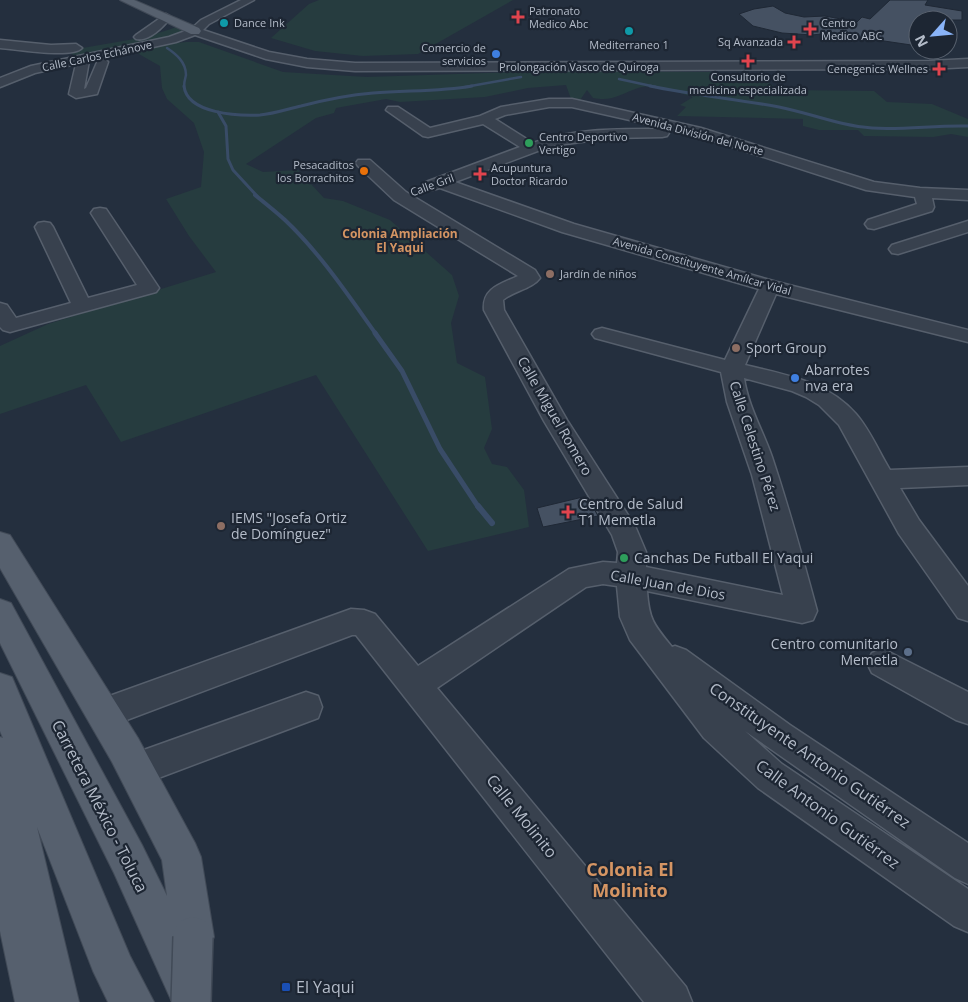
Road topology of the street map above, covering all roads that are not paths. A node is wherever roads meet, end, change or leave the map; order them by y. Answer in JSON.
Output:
{"nodes":[{"id":1,"x":125,"y":0,"type":"edge"},
{"id":2,"x":150,"y":0,"type":"edge"},
{"id":3,"x":232,"y":0,"type":"edge"},
{"id":4,"x":249,"y":0,"type":"edge"},
{"id":5,"x":212,"y":10,"type":"junction"},
{"id":6,"x":227,"y":12,"type":"junction"},
{"id":7,"x":166,"y":17,"type":"junction"},
{"id":8,"x":182,"y":24,"type":"junction"},
{"id":9,"x":198,"y":24,"type":"junction"},
{"id":10,"x":153,"y":33,"type":"junction"},
{"id":11,"x":140,"y":37,"type":"junction"},
{"id":12,"x":172,"y":40,"type":"junction"},
{"id":13,"x":227,"y":43,"type":"junction"},
{"id":14,"x":0,"y":44,"type":"edge"},
{"id":15,"x":51,"y":49,"type":"junction"},
{"id":16,"x":968,"y":55,"type":"edge"},
{"id":17,"x":84,"y":58,"type":"junction"},
{"id":18,"x":102,"y":62,"type":"dead end"},
{"id":19,"x":575,"y":63,"type":"junction"},
{"id":20,"x":968,"y":63,"type":"edge"},
{"id":21,"x":58,"y":64,"type":"junction"},
{"id":22,"x":0,"y":83,"type":"edge"},
{"id":23,"x":393,"y":110,"type":"dead end"},
{"id":24,"x":485,"y":119,"type":"junction"},
{"id":25,"x":696,"y":131,"type":"junction"},
{"id":26,"x":532,"y":148,"type":"junction"},
{"id":27,"x":364,"y":163,"type":"dead end"},
{"id":28,"x":440,"y":182,"type":"junction"},
{"id":29,"x":920,"y":193,"type":"junction"},
{"id":30,"x":968,"y":195,"type":"edge"},
{"id":31,"x":400,"y":196,"type":"junction"},
{"id":32,"x":100,"y":213,"type":"dead end"},
{"id":33,"x":874,"y":224,"type":"dead end"},
{"id":34,"x":968,"y":226,"type":"edge"},
{"id":35,"x":44,"y":227,"type":"dead end"},
{"id":36,"x":898,"y":249,"type":"dead end"},
{"id":37,"x":770,"y":286,"type":"junction"},
{"id":38,"x":82,"y":306,"type":"junction"},
{"id":39,"x":0,"y":309,"type":"edge"},
{"id":40,"x":602,"y":334,"type":"dead end"},
{"id":41,"x":968,"y":336,"type":"edge"},
{"id":42,"x":732,"y":369,"type":"junction"},
{"id":43,"x":968,"y":476,"type":"edge"},
{"id":44,"x":881,"y":480,"type":"junction"},
{"id":45,"x":0,"y":543,"type":"edge"},
{"id":46,"x":630,"y":576,"type":"junction"},
{"id":47,"x":968,"y":609,"type":"edge"},
{"id":48,"x":802,"y":611,"type":"joint"},
{"id":49,"x":0,"y":612,"type":"edge"},
{"id":50,"x":652,"y":644,"type":"junction"},
{"id":51,"x":883,"y":663,"type":"dead end"},
{"id":52,"x":415,"y":686,"type":"junction"},
{"id":53,"x":0,"y":688,"type":"edge"},
{"id":54,"x":306,"y":706,"type":"dead end"},
{"id":55,"x":116,"y":709,"type":"dead end"},
{"id":56,"x":968,"y":709,"type":"edge"},
{"id":57,"x":0,"y":754,"type":"edge"},
{"id":58,"x":153,"y":763,"type":"dead end"},
{"id":59,"x":0,"y":840,"type":"edge"},
{"id":60,"x":968,"y":865,"type":"edge"},
{"id":61,"x":968,"y":912,"type":"edge"},
{"id":62,"x":38,"y":1002,"type":"edge"},
{"id":63,"x":58,"y":1002,"type":"edge"},
{"id":64,"x":132,"y":1002,"type":"edge"},
{"id":65,"x":191,"y":1002,"type":"edge"},
{"id":66,"x":196,"y":1002,"type":"edge"},
{"id":67,"x":672,"y":1002,"type":"edge"}],
"edges":[{"from":1,"to":7,"type":"main road"},
{"from":2,"to":9,"type":"main road"},
{"from":3,"to":5,"type":"street"},
{"from":4,"to":6,"type":"street"},
{"from":5,"to":6,"type":"street"},
{"from":5,"to":9,"type":"street"},
{"from":6,"to":9,"type":"street"},
{"from":7,"to":8,"type":"main road"},
{"from":7,"to":11,"type":"street"},
{"from":8,"to":9,"type":"main road"},
{"from":8,"to":10,"type":"street"},
{"from":9,"to":12,"type":"street","name":"Calle Carlos Echánove"},
{"from":9,"to":13,"type":"street","name":"Prolongación Vasco de Quiroga"},
{"from":9,"to":19,"type":"street","name":"Prolongación Vasco de Quiroga"},
{"from":10,"to":11,"type":"street"},
{"from":10,"to":12,"type":"street"},
{"from":11,"to":15,"type":"street"},
{"from":12,"to":13,"type":"street"},
{"from":12,"to":17,"type":"street","name":"Calle Carlos Echánove"},
{"from":13,"to":19,"type":"street","name":"Prolongación Vasco de Quiroga"},
{"from":14,"to":15,"type":"street"},
{"from":15,"to":21,"type":"street"},
{"from":16,"to":19,"type":"street","name":"Prolongación Vasco de Quiroga"},
{"from":17,"to":18,"type":"street"},
{"from":17,"to":21,"type":"street","name":"Calle Carlos Echánove"},
{"from":19,"to":20,"type":"street","name":"Prolongación Vasco de Quiroga"},
{"from":21,"to":22,"type":"street","name":"Calle Carlos Echánove"},
{"from":23,"to":24,"type":"street","name":"Avenida División del Norte"},
{"from":24,"to":25,"type":"street","name":"Avenida División del Norte"},
{"from":24,"to":26,"type":"street"},
{"from":25,"to":26,"type":"street","name":"Calle Gril"},
{"from":25,"to":29,"type":"street","name":"Avenida División del Norte"},
{"from":26,"to":28,"type":"street","name":"Calle Gril"},
{"from":27,"to":31,"type":"street"},
{"from":28,"to":31,"type":"street","name":"Calle Gril"},
{"from":28,"to":37,"type":"street","name":"Avenida Constituyente Amílcar Vidal"},
{"from":29,"to":30,"type":"street","name":"Avenida División del Norte"},
{"from":29,"to":33,"type":"street"},
{"from":31,"to":46,"type":"street","name":"Calle Miguel Romero"},
{"from":32,"to":38,"type":"street"},
{"from":34,"to":36,"type":"street"},
{"from":35,"to":38,"type":"street"},
{"from":37,"to":41,"type":"street","name":"Avenida Constituyente Amílcar Vidal"},
{"from":37,"to":42,"type":"street","name":"Calle Celestino Pérez"},
{"from":38,"to":39,"type":"street"},
{"from":40,"to":42,"type":"street"},
{"from":42,"to":44,"type":"street"},
{"from":42,"to":48,"type":"street","name":"Calle Celestino Pérez"},
{"from":43,"to":44,"type":"street"},
{"from":44,"to":47,"type":"street"},
{"from":45,"to":65,"type":"main road","bridge":true},
{"from":46,"to":48,"type":"street","name":"Calle Juan de Dios"},
{"from":46,"to":50,"type":"street","name":"Calle Antonio Gutiérrez"},
{"from":46,"to":52,"type":"street","name":"Calle Juan de Dios"},
{"from":49,"to":66,"type":"main road","name":"Carretera México - Toluca"},
{"from":50,"to":60,"type":"street","name":"Constituyente Antonio Gutiérrez"},
{"from":50,"to":61,"type":"street","name":"Calle Antonio Gutiérrez"},
{"from":51,"to":56,"type":"street"},
{"from":52,"to":55,"type":"street","name":"Calle Molinito"},
{"from":52,"to":67,"type":"street","name":"Calle Molinito"},
{"from":53,"to":64,"type":"main road"},
{"from":54,"to":58,"type":"street"},
{"from":57,"to":63,"type":"main road"},
{"from":59,"to":62,"type":"main road"}]}
